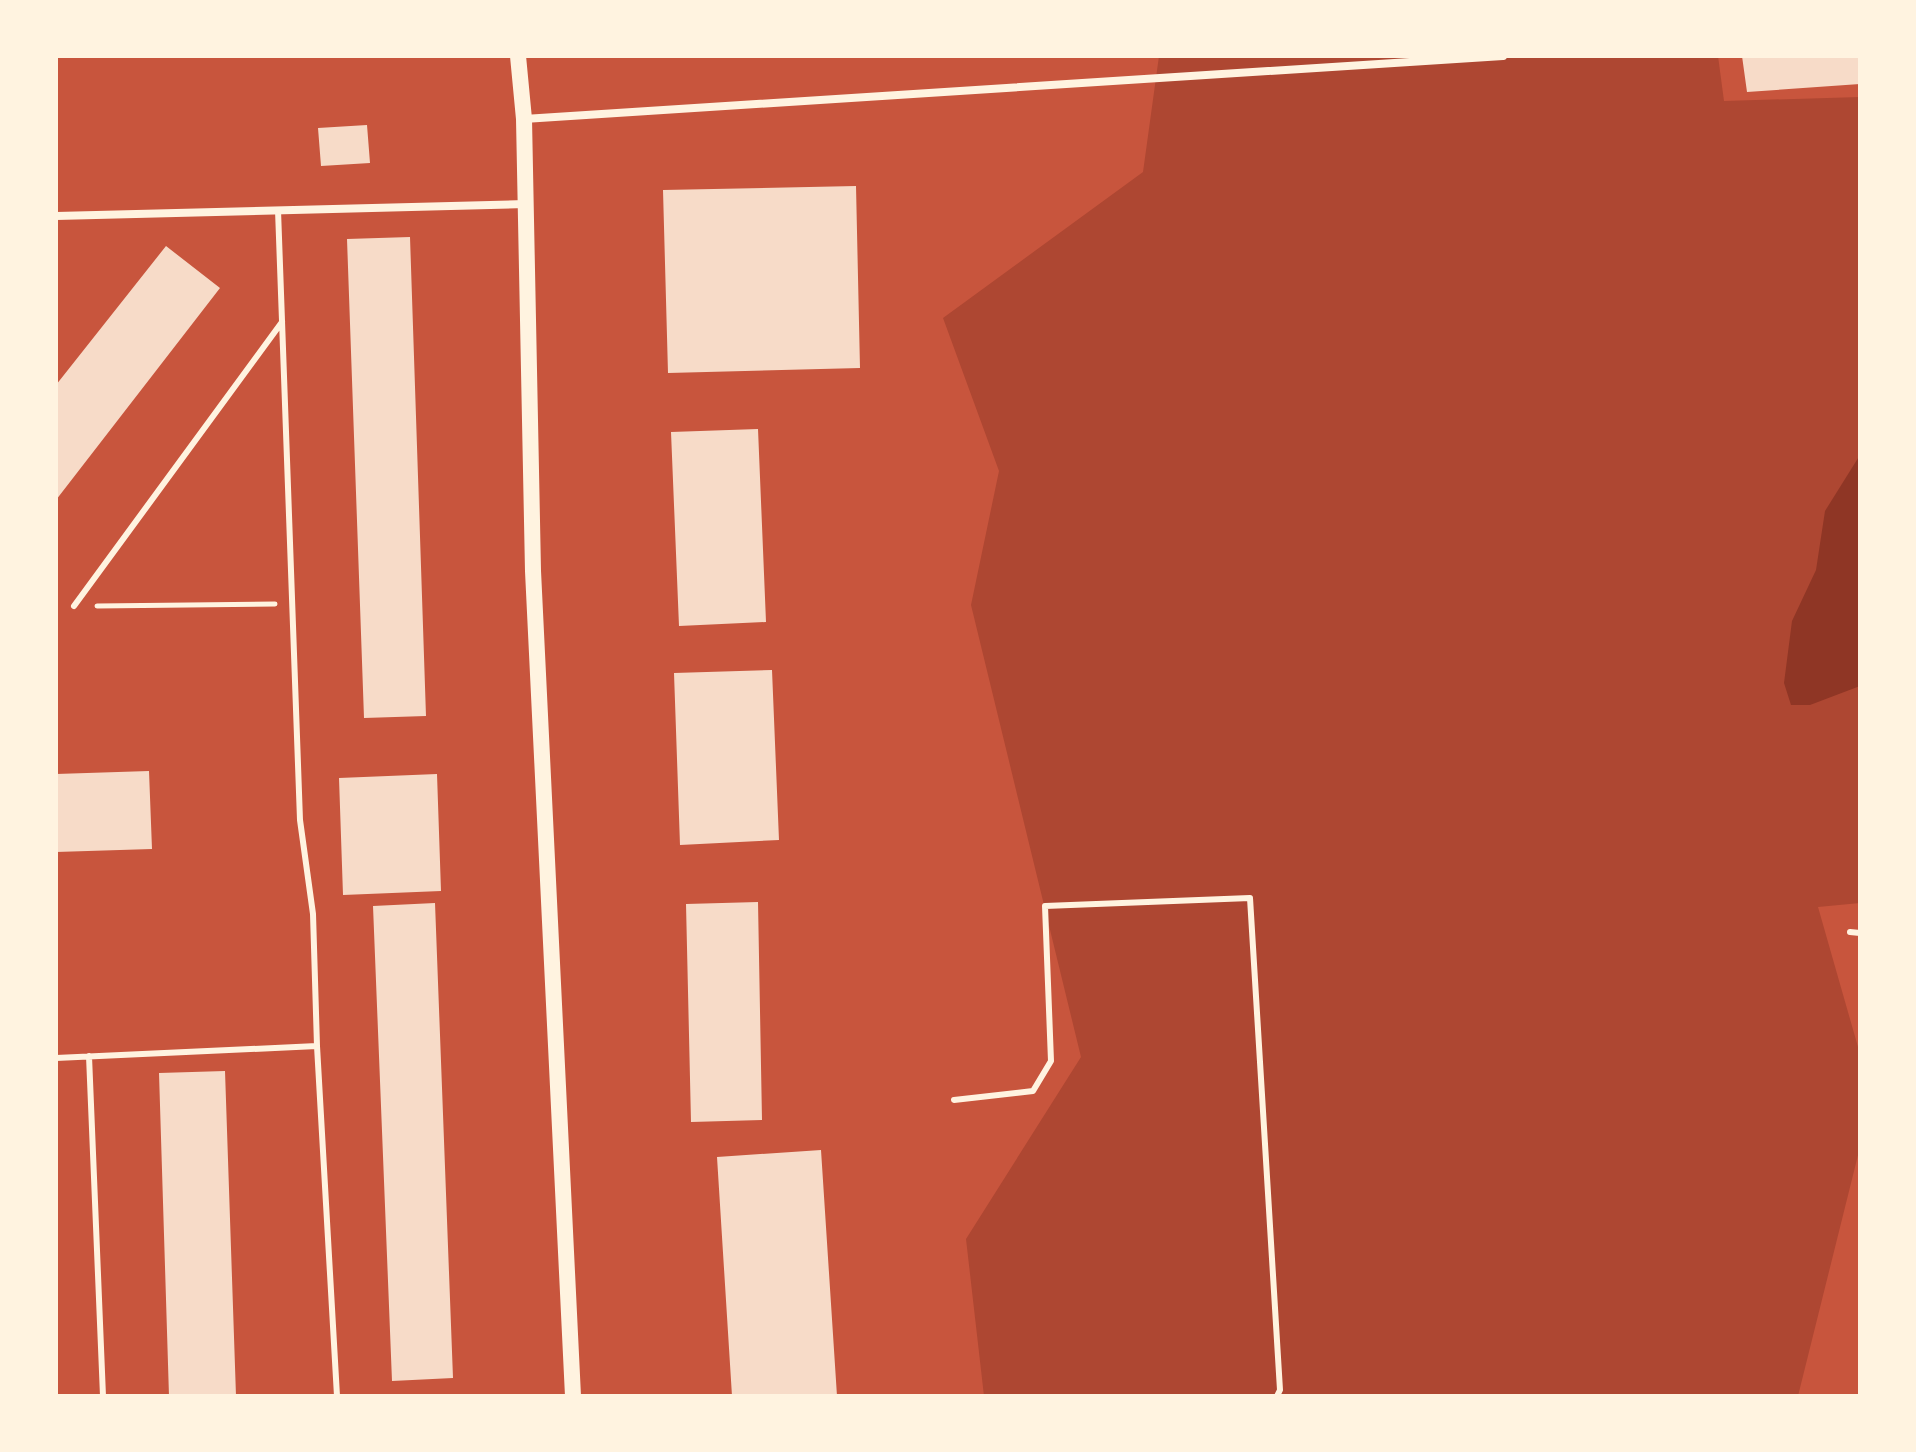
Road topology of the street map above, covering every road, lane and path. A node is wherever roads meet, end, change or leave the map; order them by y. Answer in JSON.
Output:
{"nodes":[{"id":1,"x":518,"y":56,"type":"edge"},
{"id":2,"x":1503,"y":56,"type":"edge"},
{"id":3,"x":524,"y":119,"type":"junction"},
{"id":4,"x":526,"y":204,"type":"junction"},
{"id":5,"x":278,"y":210,"type":"junction"},
{"id":6,"x":56,"y":216,"type":"edge"},
{"id":7,"x":282,"y":322,"type":"junction"},
{"id":8,"x":292,"y":604,"type":"junction"},
{"id":9,"x":74,"y":606,"type":"joint"},
{"id":10,"x":1850,"y":932,"type":"dead end"},
{"id":11,"x":1860,"y":933,"type":"edge"},
{"id":12,"x":317,"y":1046,"type":"junction"},
{"id":13,"x":89,"y":1056,"type":"junction"},
{"id":14,"x":56,"y":1058,"type":"edge"},
{"id":15,"x":954,"y":1100,"type":"dead end"},
{"id":16,"x":103,"y":1396,"type":"edge"},
{"id":17,"x":337,"y":1396,"type":"edge"},
{"id":18,"x":573,"y":1396,"type":"edge"},
{"id":19,"x":1277,"y":1396,"type":"edge"}],
"edges":[{"from":1,"to":3,"type":"main road"},
{"from":2,"to":3,"type":"street"},
{"from":3,"to":4,"type":"main road"},
{"from":4,"to":5,"type":"street"},
{"from":4,"to":18,"type":"main road"},
{"from":5,"to":6,"type":"street"},
{"from":5,"to":7,"type":"lane"},
{"from":7,"to":8,"type":"lane"},
{"from":7,"to":9,"type":"lane"},
{"from":8,"to":9,"type":"path"},
{"from":8,"to":12,"type":"lane"},
{"from":10,"to":11,"type":"lane"},
{"from":12,"to":13,"type":"lane"},
{"from":12,"to":17,"type":"lane"},
{"from":13,"to":14,"type":"lane"},
{"from":13,"to":16,"type":"lane"},
{"from":15,"to":19,"type":"lane"}]}
